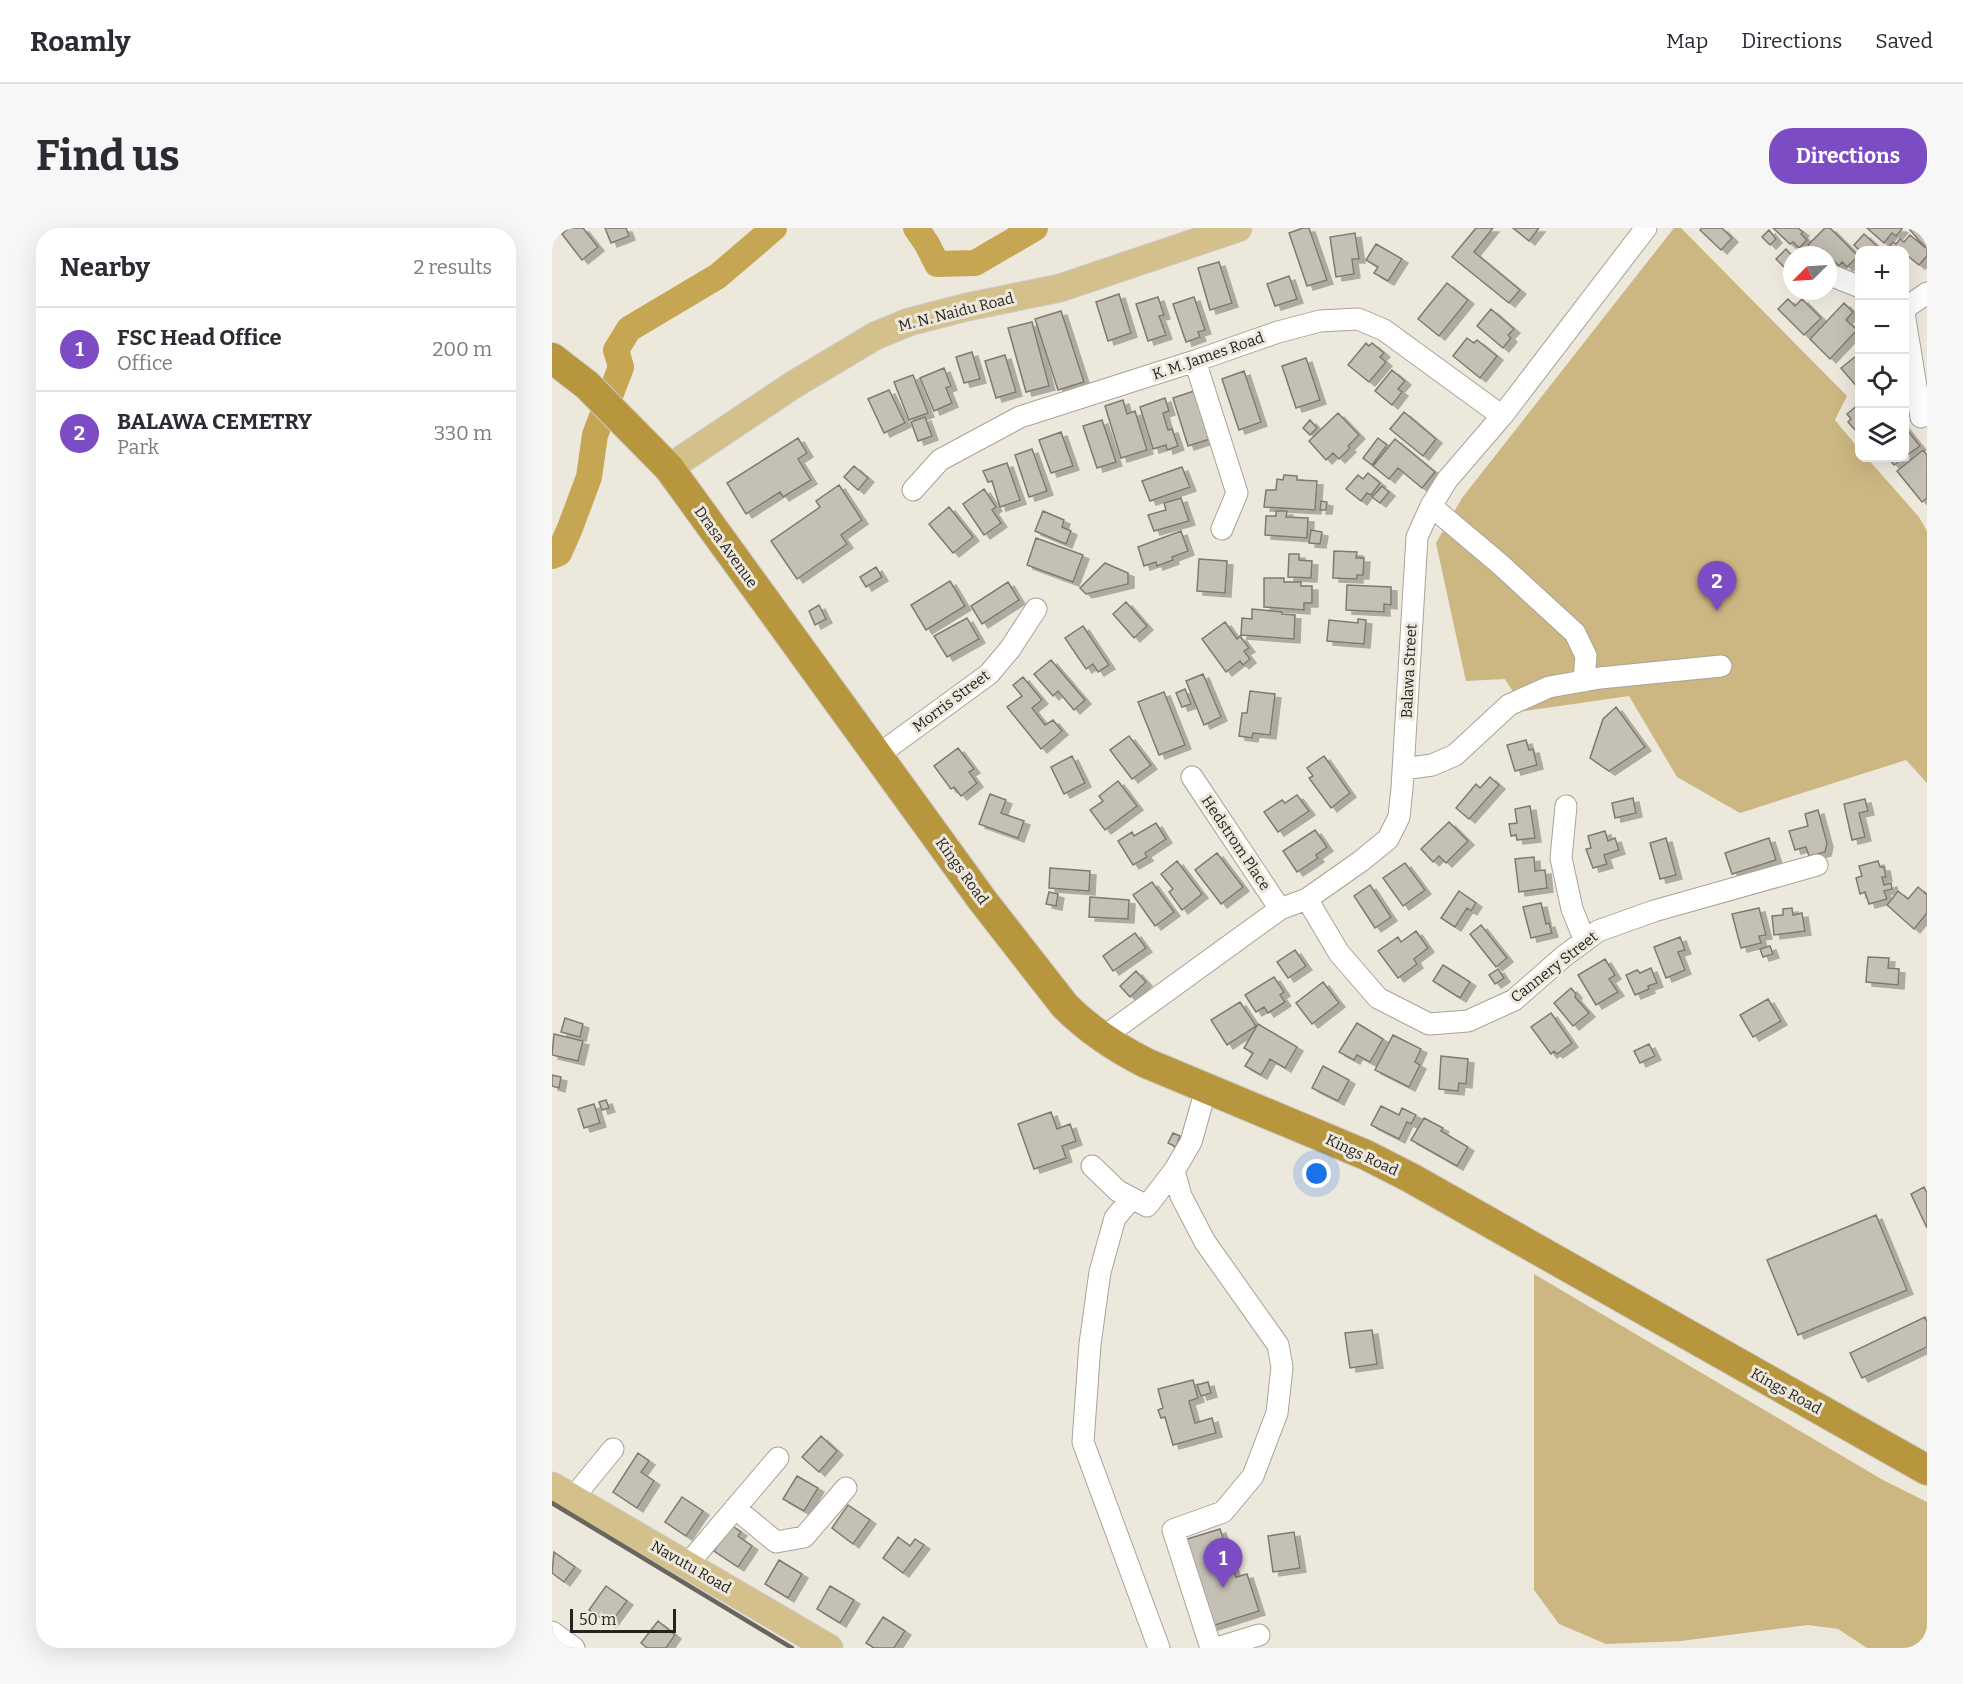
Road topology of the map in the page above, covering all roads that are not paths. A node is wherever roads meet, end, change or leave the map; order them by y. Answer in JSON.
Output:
{"nodes":[{"id":1,"x":1238,"y":228,"type":"edge"},
{"id":2,"x":1646,"y":228,"type":"edge"},
{"id":3,"x":1837,"y":278,"type":"edge"},
{"id":4,"x":1855,"y":285,"type":"edge"},
{"id":5,"x":1927,"y":293,"type":"edge"},
{"id":6,"x":1909,"y":308,"type":"edge"},
{"id":7,"x":1909,"y":338,"type":"edge"},
{"id":8,"x":552,"y":358,"type":"edge"},
{"id":9,"x":1196,"y":361,"type":"junction"},
{"id":10,"x":1502,"y":416,"type":"junction"},
{"id":11,"x":1921,"y":417,"type":"dead end"},
{"id":12,"x":669,"y":468,"type":"junction"},
{"id":13,"x":913,"y":490,"type":"dead end"},
{"id":14,"x":1431,"y":506,"type":"junction"},
{"id":15,"x":1221,"y":529,"type":"dead end"},
{"id":16,"x":1035,"y":609,"type":"dead end"},
{"id":17,"x":1721,"y":666,"type":"dead end"},
{"id":18,"x":1584,"y":681,"type":"junction"},
{"id":19,"x":878,"y":755,"type":"junction"},
{"id":20,"x":1403,"y":769,"type":"junction"},
{"id":21,"x":1192,"y":777,"type":"dead end"},
{"id":22,"x":1566,"y":806,"type":"dead end"},
{"id":23,"x":1816,"y":865,"type":"dead end"},
{"id":24,"x":1307,"y":899,"type":"junction"},
{"id":25,"x":1280,"y":909,"type":"junction"},
{"id":26,"x":1585,"y":941,"type":"junction"},
{"id":27,"x":1102,"y":1038,"type":"junction"},
{"id":28,"x":1206,"y":1089,"type":"junction"},
{"id":29,"x":1092,"y":1166,"type":"dead end"},
{"id":30,"x":1174,"y":1171,"type":"junction"},
{"id":31,"x":1132,"y":1198,"type":"junction"},
{"id":32,"x":613,"y":1449,"type":"dead end"},
{"id":33,"x":778,"y":1458,"type":"dead end"},
{"id":34,"x":1925,"y":1462,"type":"edge"},
{"id":35,"x":846,"y":1488,"type":"dead end"},
{"id":36,"x":563,"y":1492,"type":"edge"},
{"id":37,"x":735,"y":1508,"type":"junction"},
{"id":38,"x":687,"y":1565,"type":"junction"},
{"id":39,"x":552,"y":1632,"type":"edge"},
{"id":40,"x":1259,"y":1635,"type":"dead end"},
{"id":41,"x":574,"y":1648,"type":"edge"},
{"id":42,"x":829,"y":1648,"type":"edge"},
{"id":43,"x":1160,"y":1648,"type":"edge"},
{"id":44,"x":1212,"y":1648,"type":"edge"},
{"id":45,"x":1217,"y":1648,"type":"edge"}],
"edges":[{"from":1,"to":12,"type":"main road","name":"M. N. Naidu Road"},
{"from":2,"to":10,"type":"street","name":"Balawa Street"},
{"from":3,"to":4,"type":"street"},
{"from":5,"to":6,"type":"street"},
{"from":7,"to":11,"type":"street"},
{"from":8,"to":12,"type":"highway","name":"Drasa Avenue"},
{"from":9,"to":10,"type":"street","name":"K. M. James Road"},
{"from":9,"to":13,"type":"street","name":"K. M. James Road"},
{"from":9,"to":15,"type":"street"},
{"from":10,"to":14,"type":"street","name":"Balawa Street"},
{"from":12,"to":19,"type":"highway","name":"Drasa Avenue"},
{"from":14,"to":18,"type":"street"},
{"from":14,"to":20,"type":"street","name":"Balawa Street"},
{"from":16,"to":19,"type":"street","name":"Morris Street"},
{"from":17,"to":18,"type":"street"},
{"from":18,"to":20,"type":"street"},
{"from":19,"to":27,"type":"highway","name":"Kings Road"},
{"from":20,"to":24,"type":"street","name":"Balawa Street"},
{"from":21,"to":25,"type":"street","name":"Hedstrom Place"},
{"from":22,"to":26,"type":"street"},
{"from":23,"to":26,"type":"street","name":"Cannery Street"},
{"from":24,"to":25,"type":"street","name":"Balawa Street"},
{"from":24,"to":26,"type":"street","name":"Cannery Street"},
{"from":25,"to":27,"type":"street","name":"Balawa Street"},
{"from":27,"to":28,"type":"highway","name":"Kings Road"},
{"from":28,"to":30,"type":"street"},
{"from":28,"to":34,"type":"highway","name":"Kings Road"},
{"from":29,"to":31,"type":"street"},
{"from":30,"to":31,"type":"street"},
{"from":30,"to":44,"type":"street"},
{"from":31,"to":43,"type":"street"},
{"from":32,"to":36,"type":"street"},
{"from":33,"to":37,"type":"street"},
{"from":35,"to":37,"type":"street"},
{"from":36,"to":38,"type":"main road","name":"Navutu Road"},
{"from":37,"to":38,"type":"street"},
{"from":38,"to":42,"type":"main road","name":"Navutu Road"},
{"from":39,"to":41,"type":"street"},
{"from":40,"to":45,"type":"street"}]}
